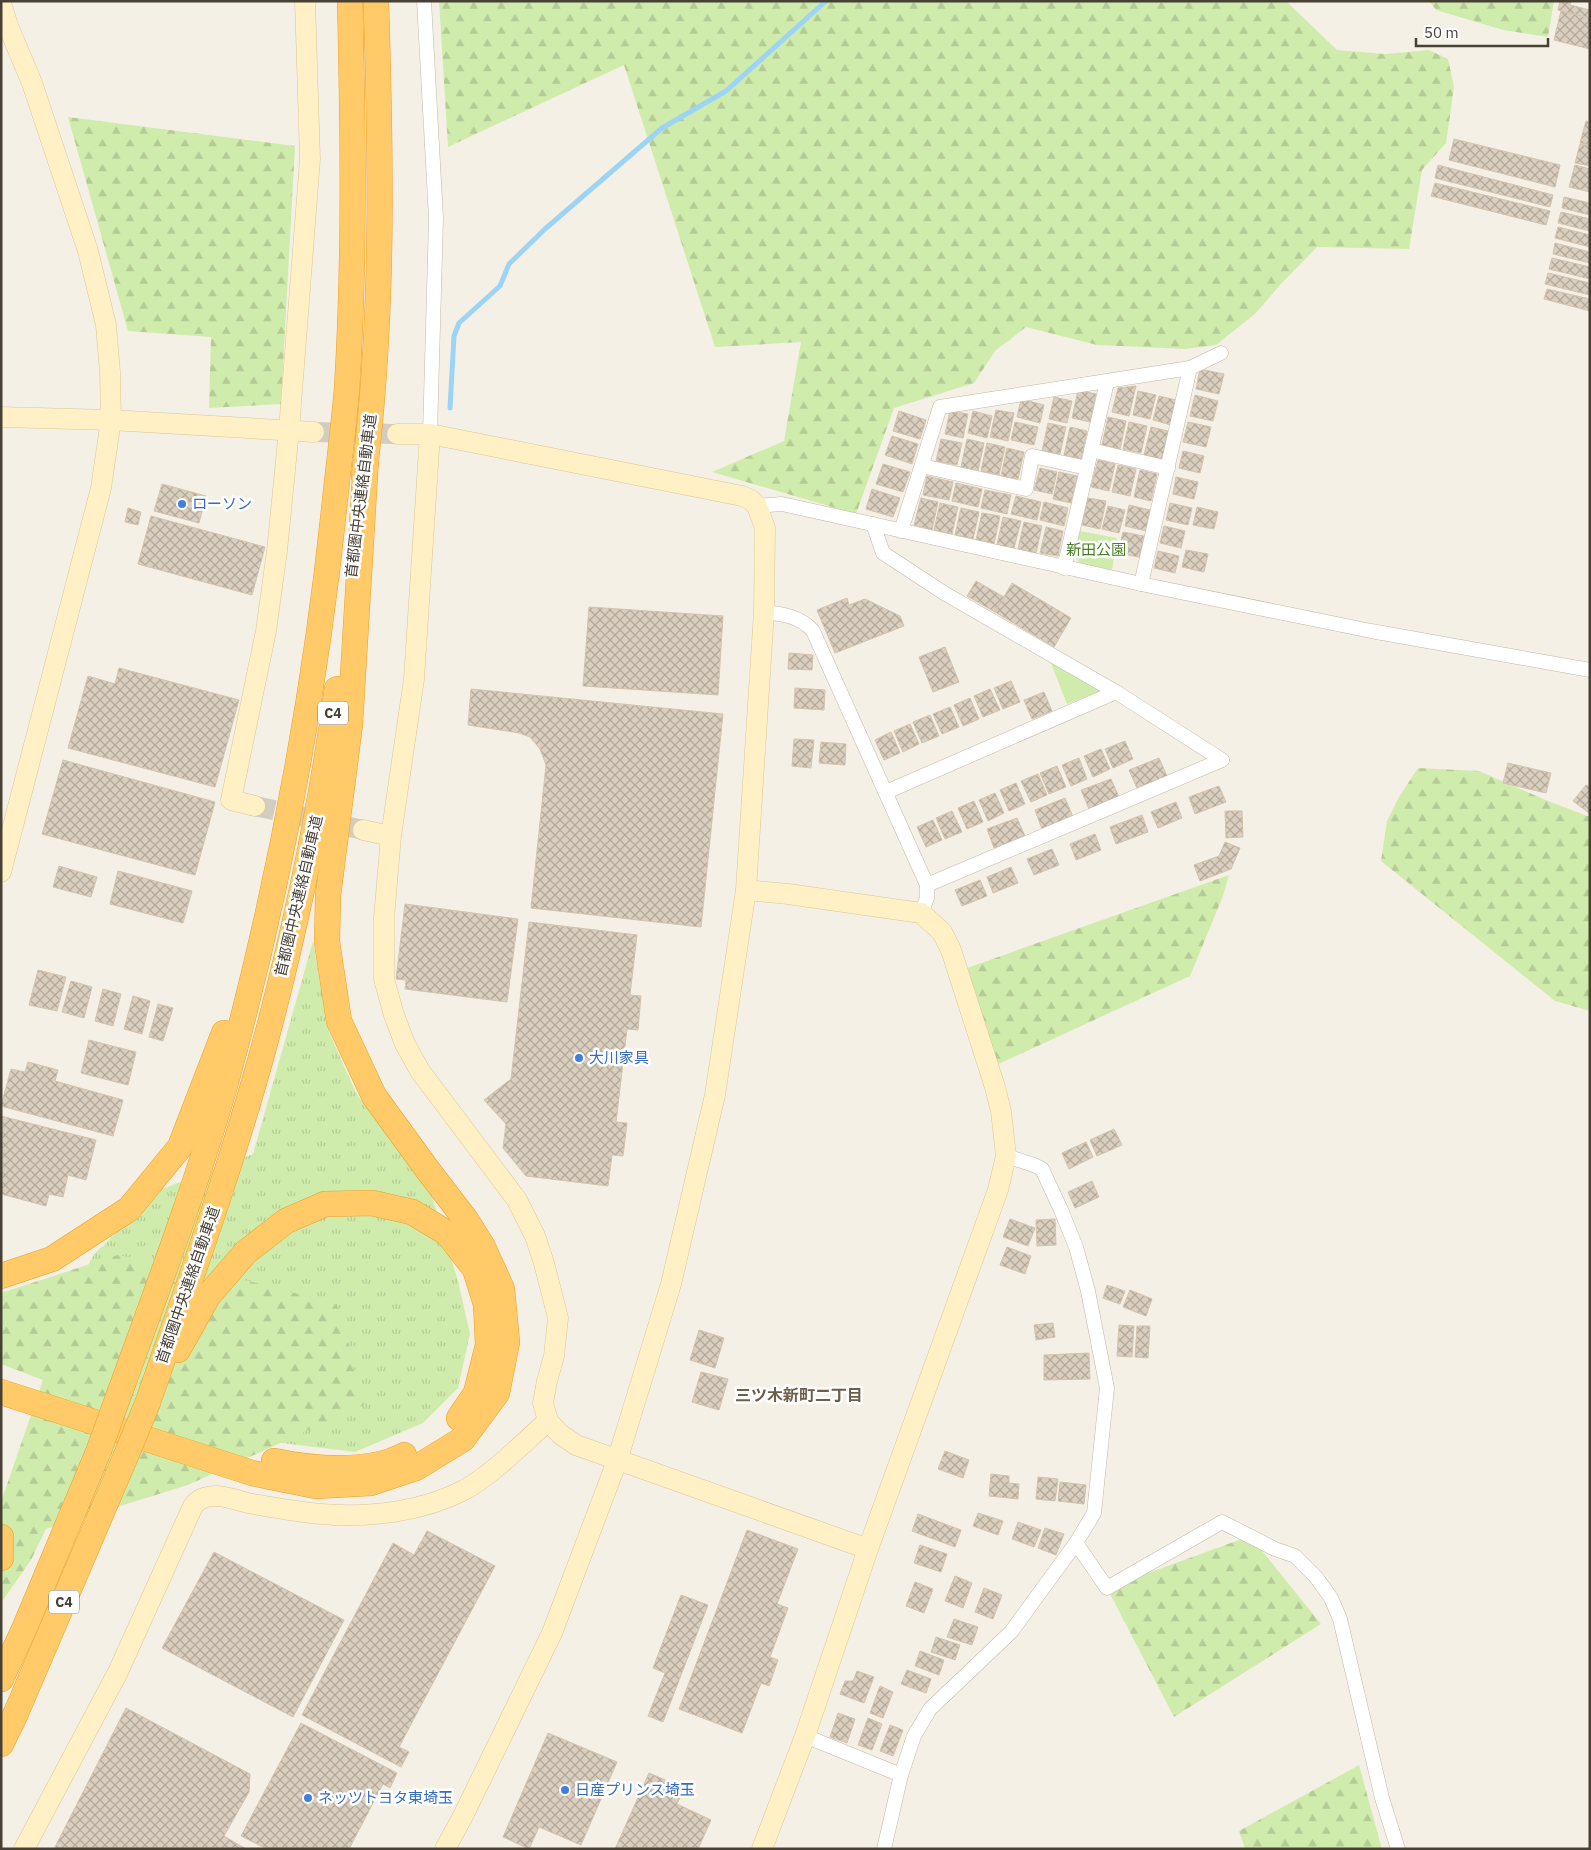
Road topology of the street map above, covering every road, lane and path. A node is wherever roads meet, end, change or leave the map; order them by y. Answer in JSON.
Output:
{"nodes":[{"id":1,"x":305,"y":1,"type":"edge"},
{"id":2,"x":350,"y":1,"type":"edge"},
{"id":3,"x":376,"y":1,"type":"edge"},
{"id":4,"x":424,"y":1,"type":"edge"},
{"id":5,"x":1,"y":3,"type":"edge"},
{"id":6,"x":1221,"y":353,"type":"dead end"},
{"id":7,"x":1190,"y":368,"type":"junction"},
{"id":8,"x":1107,"y":382,"type":"junction"},
{"id":9,"x":1,"y":417,"type":"edge"},
{"id":10,"x":111,"y":420,"type":"junction"},
{"id":11,"x":289,"y":430,"type":"junction"},
{"id":12,"x":314,"y":432,"type":"tunnel mouth"},
{"id":13,"x":397,"y":434,"type":"tunnel mouth"},
{"id":14,"x":430,"y":434,"type":"junction"},
{"id":15,"x":1091,"y":450,"type":"junction"},
{"id":16,"x":366,"y":459,"type":"junction"},
{"id":17,"x":922,"y":466,"type":"junction"},
{"id":18,"x":1087,"y":468,"type":"junction"},
{"id":19,"x":1168,"y":468,"type":"junction"},
{"id":20,"x":757,"y":506,"type":"junction"},
{"id":21,"x":873,"y":524,"type":"junction"},
{"id":22,"x":901,"y":531,"type":"junction"},
{"id":23,"x":1064,"y":568,"type":"junction"},
{"id":24,"x":1141,"y":584,"type":"junction"},
{"id":25,"x":764,"y":612,"type":"junction"},
{"id":26,"x":1590,"y":670,"type":"edge"},
{"id":27,"x":1116,"y":692,"type":"junction"},
{"id":28,"x":886,"y":792,"type":"junction"},
{"id":29,"x":255,"y":806,"type":"tunnel mouth"},
{"id":30,"x":364,"y":830,"type":"tunnel mouth"},
{"id":31,"x":391,"y":836,"type":"junction"},
{"id":32,"x":1,"y":872,"type":"edge"},
{"id":33,"x":927,"y":886,"type":"junction"},
{"id":34,"x":746,"y":890,"type":"junction"},
{"id":35,"x":921,"y":913,"type":"junction"},
{"id":36,"x":262,"y":937,"type":"junction"},
{"id":37,"x":1006,"y":1156,"type":"junction"},
{"id":38,"x":1,"y":1276,"type":"edge"},
{"id":39,"x":1,"y":1375,"type":"edge"},
{"id":40,"x":1,"y":1392,"type":"edge"},
{"id":41,"x":148,"y":1402,"type":"junction"},
{"id":42,"x":548,"y":1421,"type":"junction"},
{"id":43,"x":617,"y":1461,"type":"junction"},
{"id":44,"x":1,"y":1537,"type":"edge"},
{"id":45,"x":1076,"y":1542,"type":"junction"},
{"id":46,"x":868,"y":1549,"type":"junction"},
{"id":47,"x":1,"y":1558,"type":"edge"},
{"id":48,"x":1,"y":1679,"type":"edge"},
{"id":49,"x":805,"y":1736,"type":"junction"},
{"id":50,"x":1,"y":1744,"type":"edge"},
{"id":51,"x":901,"y":1775,"type":"junction"},
{"id":52,"x":24,"y":1849,"type":"edge"},
{"id":53,"x":445,"y":1849,"type":"edge"},
{"id":54,"x":762,"y":1849,"type":"edge"},
{"id":55,"x":884,"y":1849,"type":"edge"},
{"id":56,"x":1398,"y":1849,"type":"edge"}],
"edges":[{"from":1,"to":11,"type":"street"},
{"from":2,"to":36,"type":"highway","name":"首都圏中央連絡自動車道","number":"C4"},
{"from":3,"to":16,"type":"highway","name":"首都圏中央連絡自動車道","number":"C4"},
{"from":4,"to":14,"type":"street"},
{"from":5,"to":10,"type":"street"},
{"from":6,"to":7,"type":"street"},
{"from":7,"to":8,"type":"street"},
{"from":7,"to":19,"type":"street"},
{"from":8,"to":15,"type":"street"},
{"from":8,"to":17,"type":"street"},
{"from":9,"to":10,"type":"street"},
{"from":10,"to":11,"type":"street"},
{"from":10,"to":32,"type":"street"},
{"from":11,"to":12,"type":"street"},
{"from":11,"to":29,"type":"street"},
{"from":13,"to":14,"type":"street"},
{"from":14,"to":20,"type":"street"},
{"from":14,"to":31,"type":"street"},
{"from":15,"to":18,"type":"street"},
{"from":15,"to":19,"type":"street"},
{"from":16,"to":40,"type":"highway"},
{"from":16,"to":41,"type":"highway","name":"首都圏中央連絡自動車道","number":"C4"},
{"from":17,"to":18,"type":"street"},
{"from":17,"to":22,"type":"street"},
{"from":18,"to":23,"type":"street"},
{"from":19,"to":24,"type":"street"},
{"from":20,"to":21,"type":"street"},
{"from":20,"to":25,"type":"street"},
{"from":21,"to":22,"type":"street"},
{"from":21,"to":27,"type":"street"},
{"from":22,"to":23,"type":"street"},
{"from":23,"to":24,"type":"street"},
{"from":24,"to":26,"type":"street"},
{"from":25,"to":28,"type":"street"},
{"from":25,"to":34,"type":"street"},
{"from":27,"to":28,"type":"street"},
{"from":27,"to":33,"type":"street"},
{"from":28,"to":33,"type":"street"},
{"from":30,"to":31,"type":"street"},
{"from":31,"to":42,"type":"street"},
{"from":33,"to":35,"type":"street"},
{"from":34,"to":35,"type":"street"},
{"from":34,"to":43,"type":"street"},
{"from":35,"to":37,"type":"street"},
{"from":36,"to":38,"type":"highway"},
{"from":36,"to":48,"type":"highway","name":"首都圏中央連絡自動車道","number":"C4","bridge":true},
{"from":37,"to":45,"type":"street"},
{"from":37,"to":46,"type":"street"},
{"from":39,"to":41,"type":"highway"},
{"from":41,"to":50,"type":"highway","name":"首都圏中央連絡自動車道","number":"C4","bridge":true},
{"from":42,"to":43,"type":"street"},
{"from":42,"to":52,"type":"street"},
{"from":43,"to":46,"type":"street"},
{"from":43,"to":53,"type":"street"},
{"from":44,"to":47,"type":"highway"},
{"from":45,"to":51,"type":"street"},
{"from":45,"to":56,"type":"street"},
{"from":46,"to":49,"type":"street"},
{"from":49,"to":51,"type":"street"},
{"from":49,"to":54,"type":"street"},
{"from":51,"to":55,"type":"street"}]}
